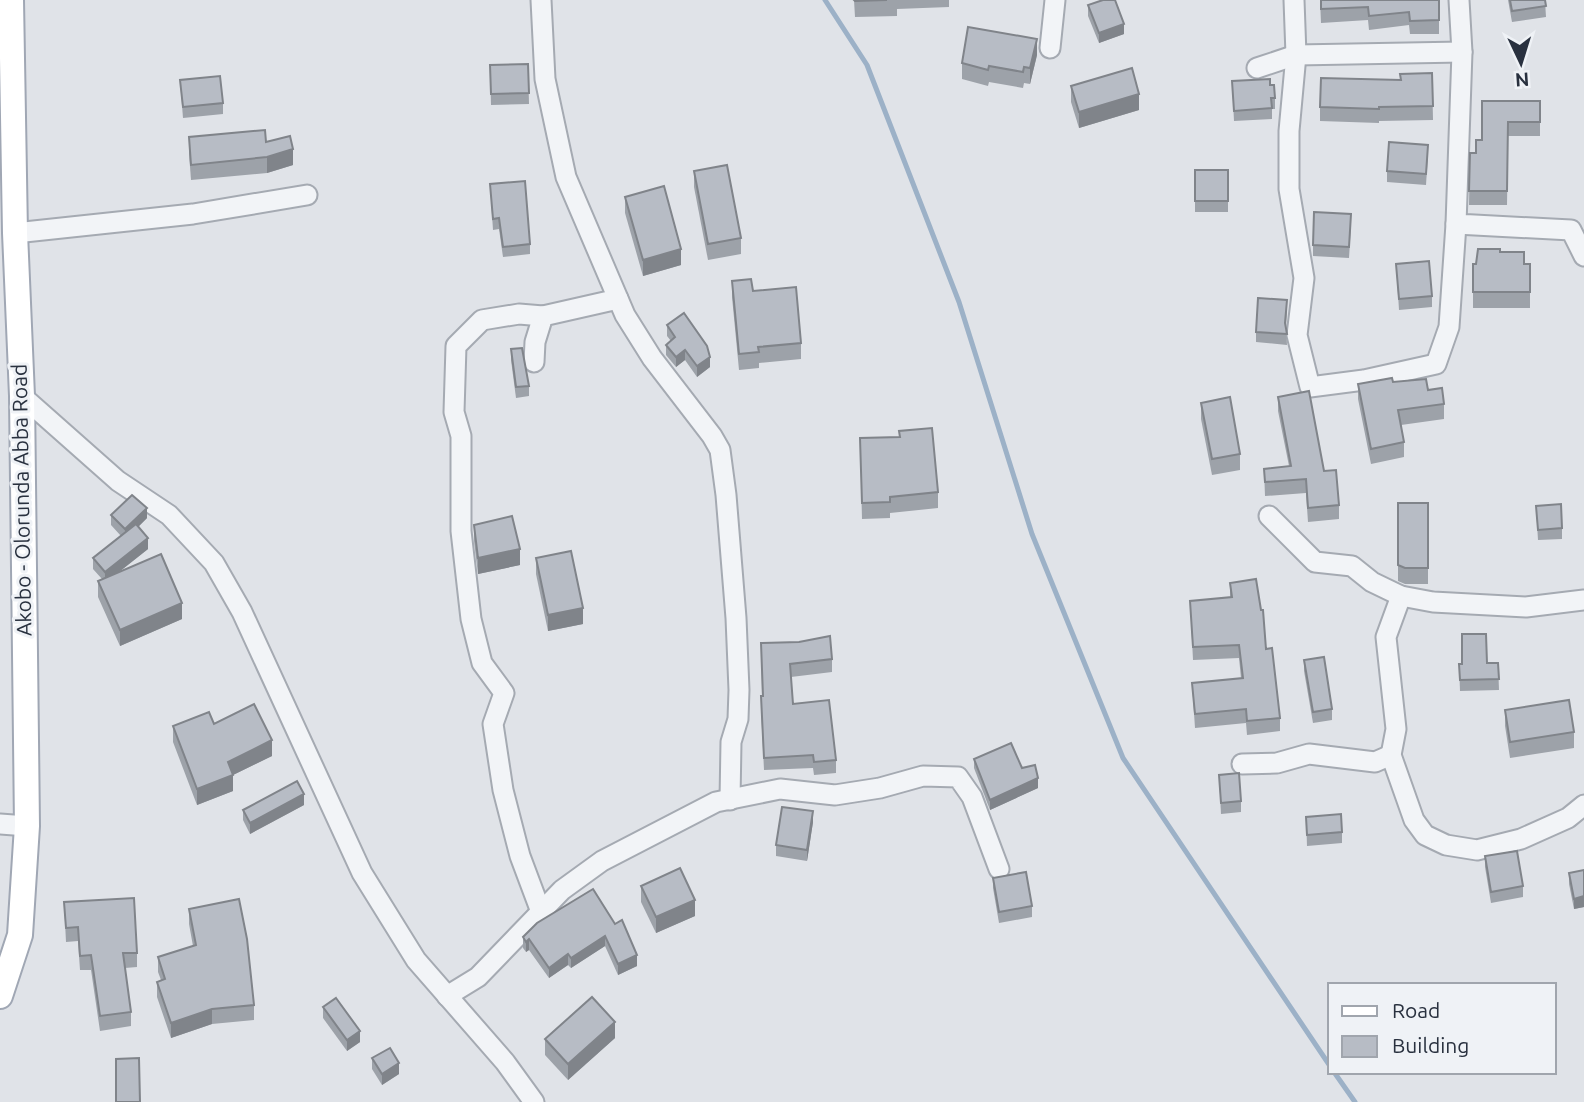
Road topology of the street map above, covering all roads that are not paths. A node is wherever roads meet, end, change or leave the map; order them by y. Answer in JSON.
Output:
{"nodes":[{"id":1,"x":11,"y":0,"type":"edge"},
{"id":2,"x":541,"y":0,"type":"edge"},
{"id":3,"x":1055,"y":0,"type":"edge"},
{"id":4,"x":1294,"y":0,"type":"edge"},
{"id":5,"x":1459,"y":0,"type":"edge"},
{"id":6,"x":1050,"y":48,"type":"dead end"},
{"id":7,"x":1462,"y":52,"type":"junction"},
{"id":8,"x":1296,"y":55,"type":"junction"},
{"id":9,"x":1257,"y":68,"type":"dead end"},
{"id":10,"x":307,"y":195,"type":"dead end"},
{"id":11,"x":1457,"y":224,"type":"junction"},
{"id":12,"x":15,"y":233,"type":"junction"},
{"id":13,"x":1584,"y":256,"type":"edge"},
{"id":14,"x":618,"y":299,"type":"junction"},
{"id":15,"x":543,"y":316,"type":"junction"},
{"id":16,"x":534,"y":362,"type":"dead end"},
{"id":17,"x":22,"y":396,"type":"junction"},
{"id":18,"x":1269,"y":516,"type":"dead end"},
{"id":19,"x":1401,"y":596,"type":"junction"},
{"id":20,"x":1584,"y":600,"type":"edge"},
{"id":21,"x":1391,"y":755,"type":"junction"},
{"id":22,"x":1241,"y":764,"type":"dead end"},
{"id":23,"x":730,"y":800,"type":"junction"},
{"id":24,"x":1584,"y":805,"type":"edge"},
{"id":25,"x":0,"y":824,"type":"edge"},
{"id":26,"x":27,"y":826,"type":"junction"},
{"id":27,"x":999,"y":869,"type":"dead end"},
{"id":28,"x":541,"y":912,"type":"junction"},
{"id":29,"x":0,"y":996,"type":"edge"},
{"id":30,"x":447,"y":996,"type":"junction"},
{"id":31,"x":534,"y":1102,"type":"edge"}],
"edges":[{"from":1,"to":12,"type":"main road","name":"Akobo - Olorunda Abba Road"},
{"from":2,"to":14,"type":"street"},
{"from":3,"to":6,"type":"street"},
{"from":4,"to":8,"type":"street"},
{"from":5,"to":7,"type":"street"},
{"from":7,"to":8,"type":"street"},
{"from":7,"to":11,"type":"street"},
{"from":8,"to":9,"type":"street"},
{"from":8,"to":11,"type":"street"},
{"from":10,"to":12,"type":"street"},
{"from":11,"to":13,"type":"street"},
{"from":12,"to":17,"type":"main road","name":"Akobo - Olorunda Abba Road"},
{"from":14,"to":15,"type":"street"},
{"from":14,"to":23,"type":"street"},
{"from":15,"to":16,"type":"street"},
{"from":15,"to":28,"type":"street"},
{"from":17,"to":26,"type":"main road","name":"Akobo - Olorunda Abba Road"},
{"from":17,"to":30,"type":"street"},
{"from":18,"to":19,"type":"street"},
{"from":19,"to":20,"type":"street"},
{"from":19,"to":21,"type":"street"},
{"from":21,"to":22,"type":"street"},
{"from":21,"to":24,"type":"street"},
{"from":23,"to":27,"type":"street"},
{"from":23,"to":28,"type":"street"},
{"from":25,"to":26,"type":"street"},
{"from":26,"to":29,"type":"main road","name":"Akobo - Olorunda Abba Road"},
{"from":28,"to":30,"type":"street"},
{"from":30,"to":31,"type":"street"}]}
